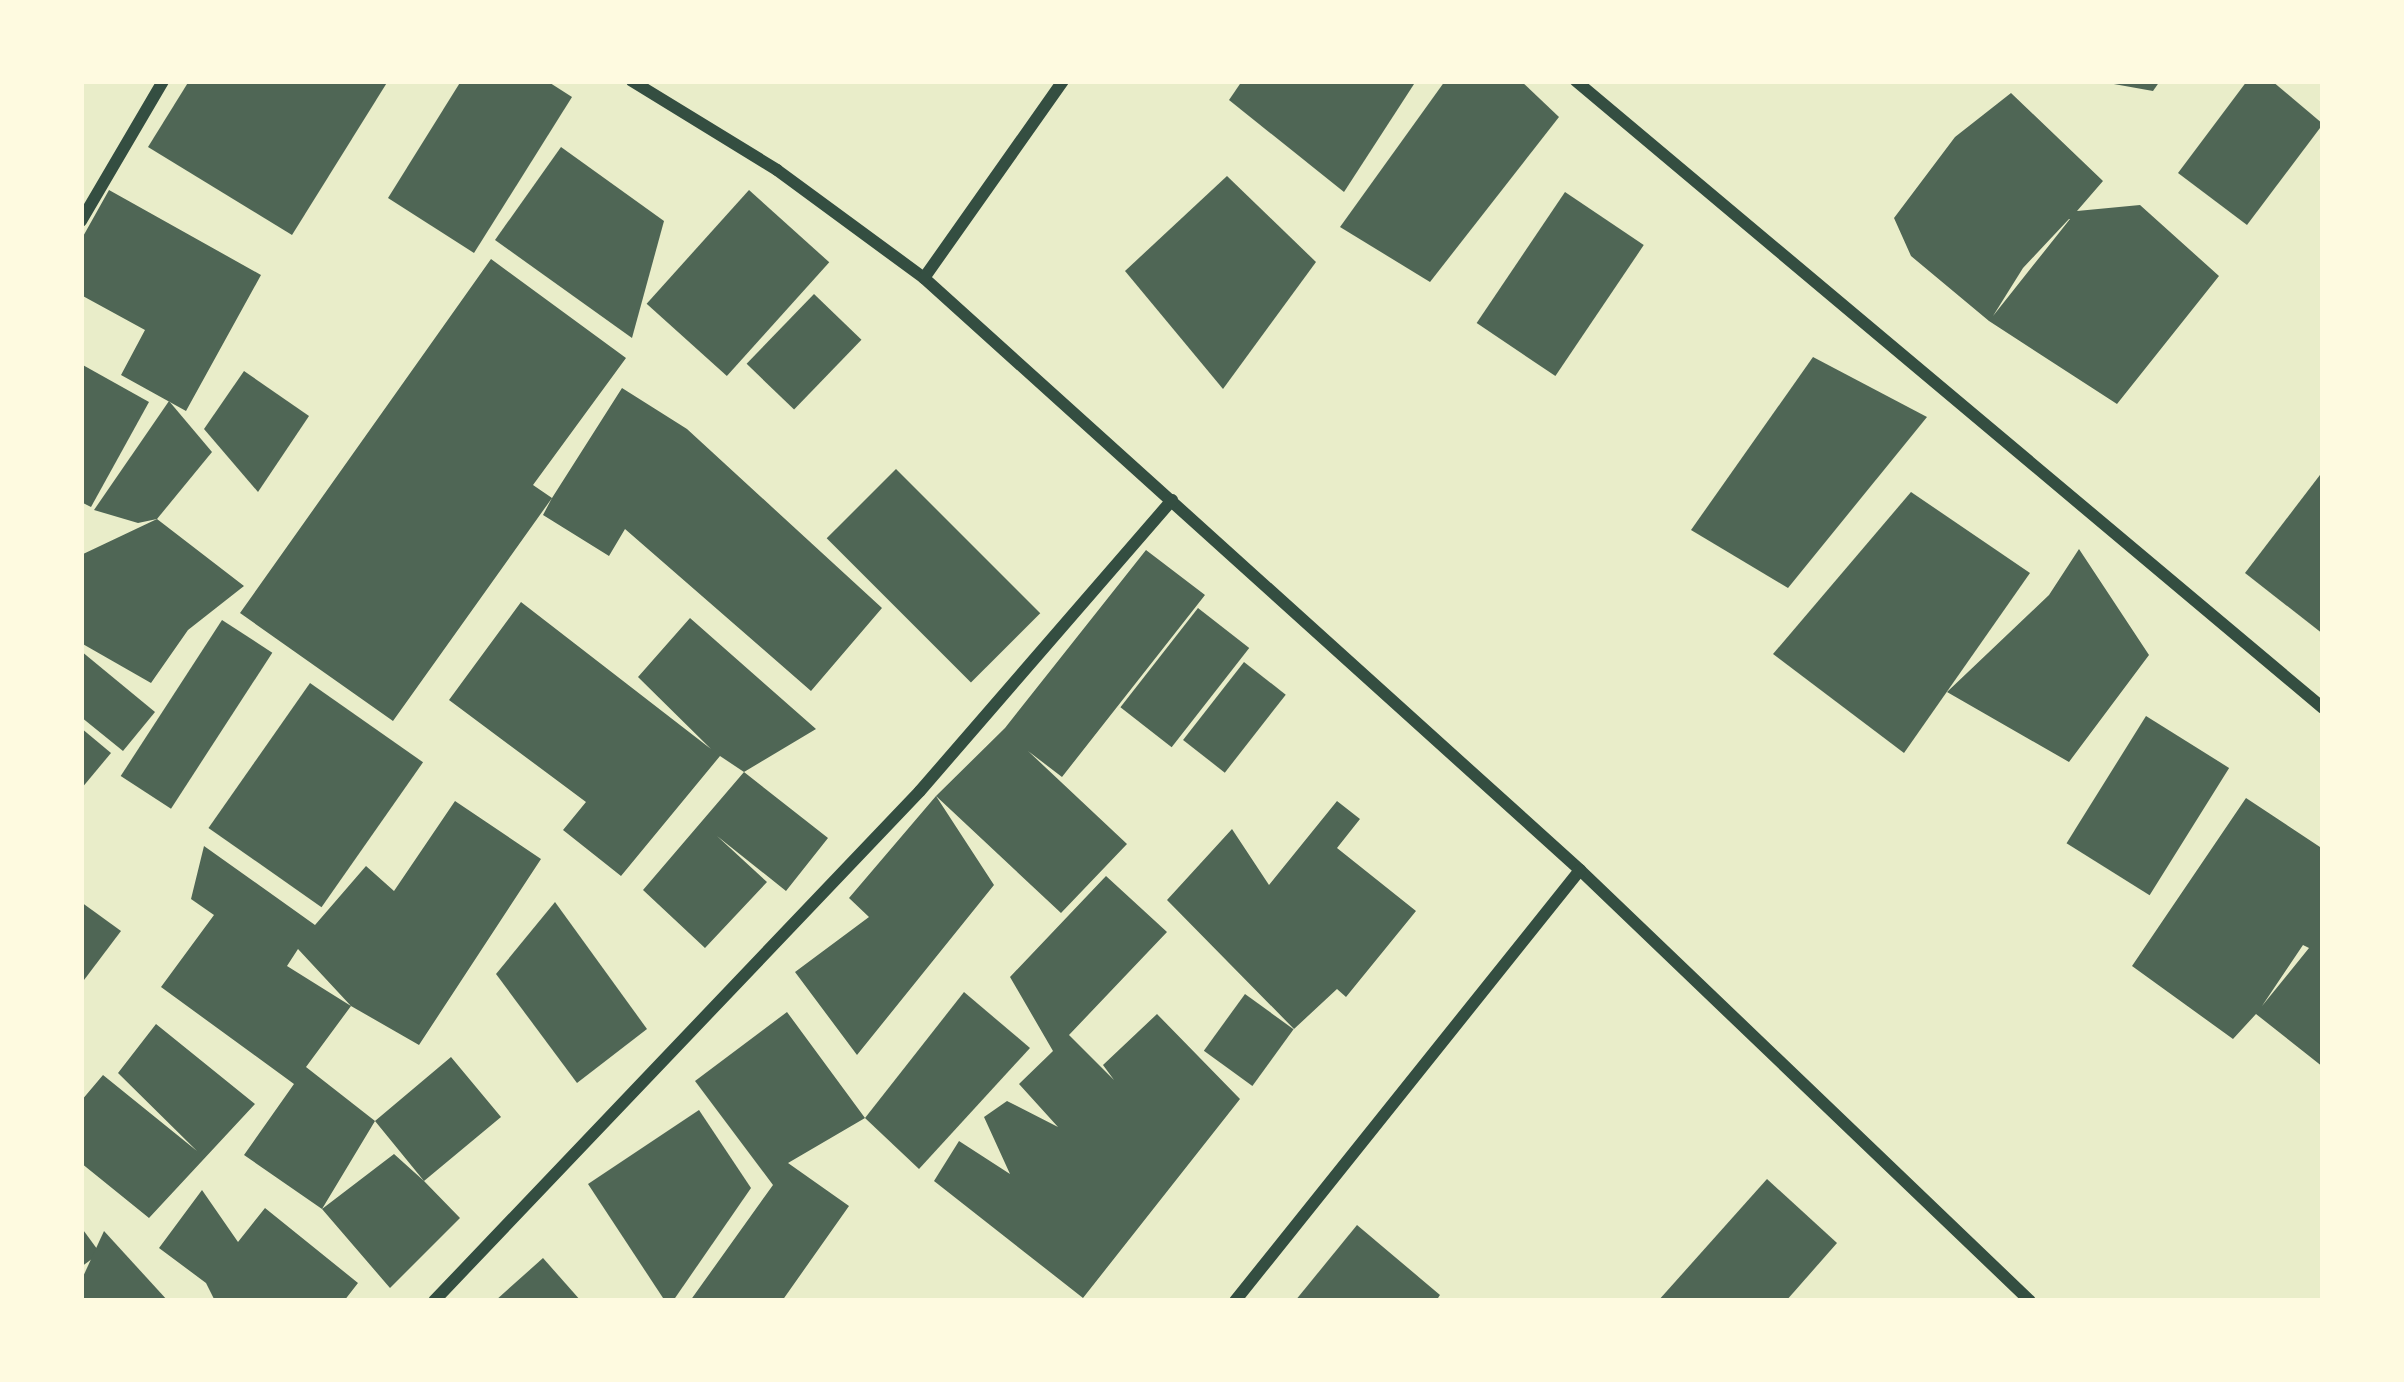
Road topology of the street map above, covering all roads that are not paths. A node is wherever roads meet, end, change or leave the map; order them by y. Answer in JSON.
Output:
{"nodes":[{"id":1,"x":163,"y":81,"type":"edge"},
{"id":2,"x":632,"y":81,"type":"edge"},
{"id":3,"x":1064,"y":81,"type":"edge"},
{"id":4,"x":1576,"y":81,"type":"edge"},
{"id":5,"x":81,"y":221,"type":"edge"},
{"id":6,"x":924,"y":278,"type":"junction"},
{"id":7,"x":1172,"y":500,"type":"junction"},
{"id":8,"x":2323,"y":708,"type":"edge"},
{"id":9,"x":1580,"y":870,"type":"junction"},
{"id":10,"x":434,"y":1301,"type":"edge"},
{"id":11,"x":1235,"y":1301,"type":"edge"},
{"id":12,"x":2030,"y":1301,"type":"edge"}],
"edges":[{"from":1,"to":5,"type":"street"},
{"from":2,"to":6,"type":"street"},
{"from":3,"to":6,"type":"street"},
{"from":4,"to":8,"type":"street"},
{"from":6,"to":7,"type":"street"},
{"from":7,"to":9,"type":"street"},
{"from":7,"to":10,"type":"street"},
{"from":9,"to":11,"type":"street"},
{"from":9,"to":12,"type":"street"}]}
